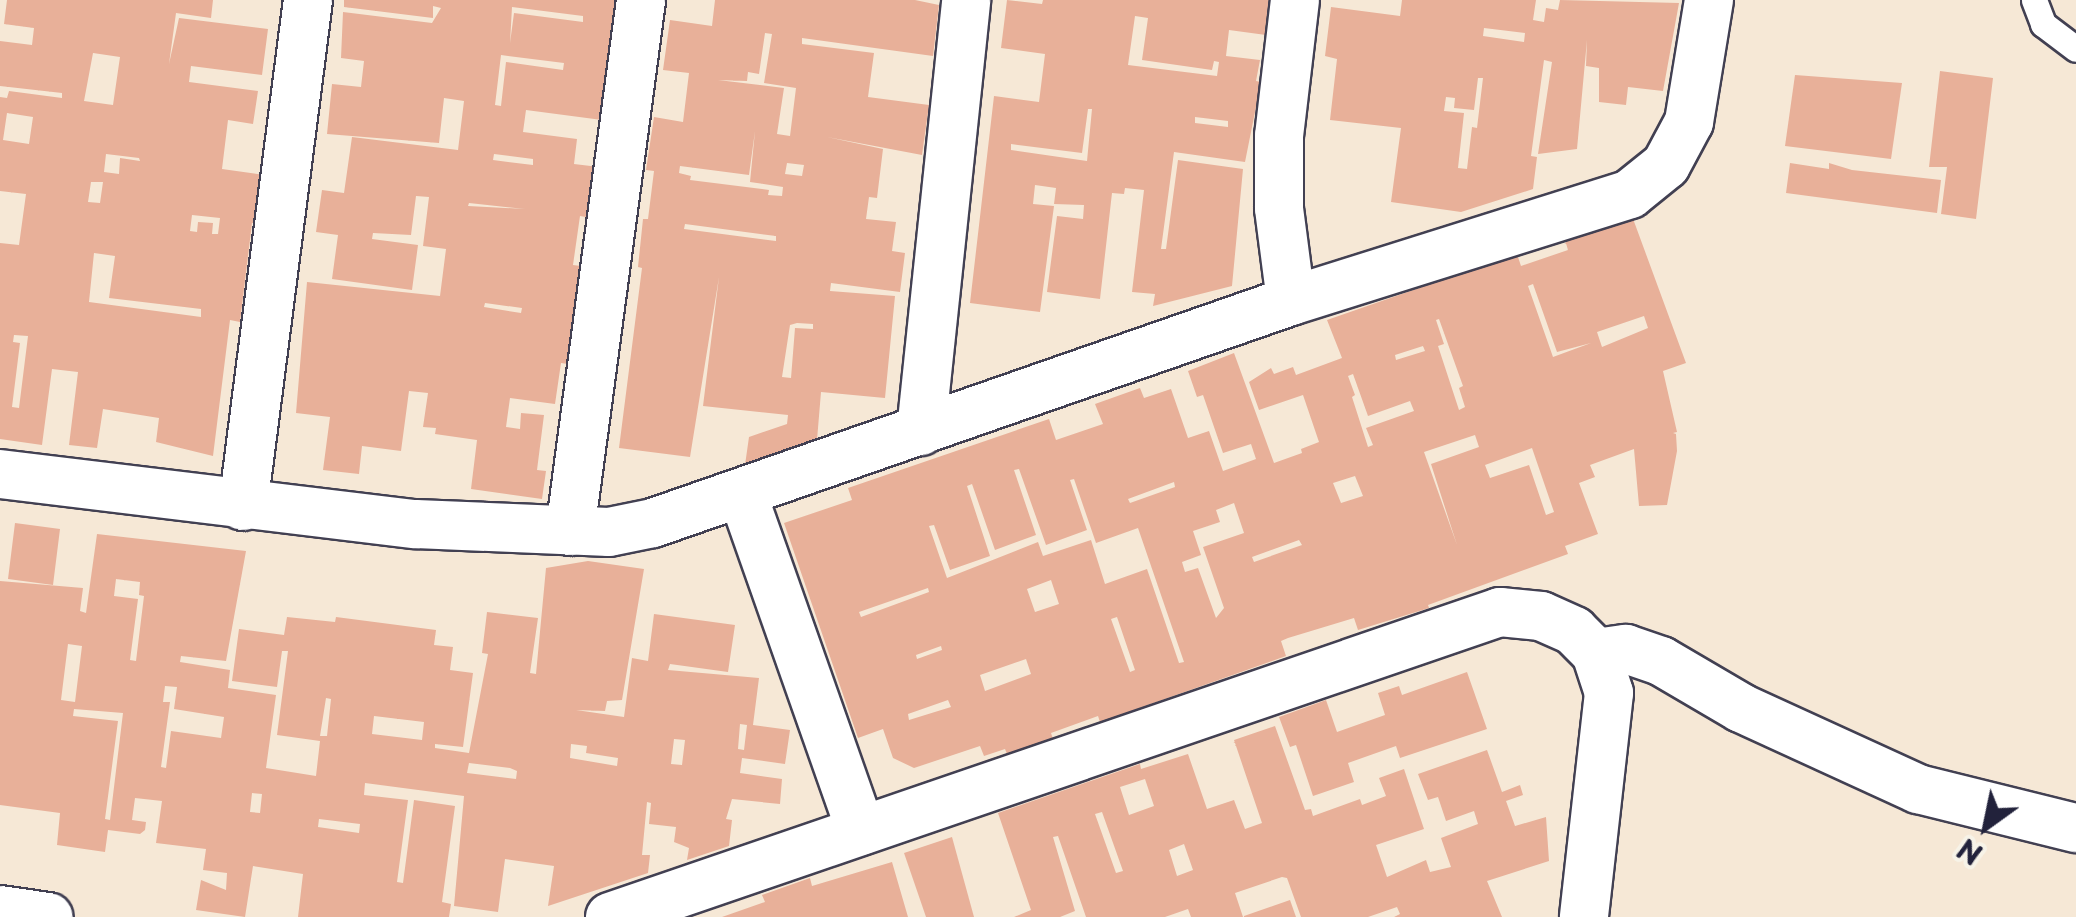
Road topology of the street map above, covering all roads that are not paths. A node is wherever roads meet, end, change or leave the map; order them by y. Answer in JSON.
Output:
{"nodes":[{"id":1,"x":308,"y":0,"type":"edge"},
{"id":2,"x":641,"y":0,"type":"edge"},
{"id":3,"x":966,"y":0,"type":"edge"},
{"id":4,"x":1295,"y":0,"type":"edge"},
{"id":5,"x":1709,"y":0,"type":"edge"},
{"id":6,"x":2034,"y":0,"type":"edge"},
{"id":7,"x":2076,"y":50,"type":"edge"},
{"id":8,"x":1291,"y":301,"type":"junction"},
{"id":9,"x":921,"y":431,"type":"junction"},
{"id":10,"x":0,"y":474,"type":"edge"},
{"id":11,"x":742,"y":492,"type":"junction"},
{"id":12,"x":243,"y":506,"type":"junction"},
{"id":13,"x":570,"y":532,"type":"junction"},
{"id":14,"x":1596,"y":653,"type":"junction"},
{"id":15,"x":2076,"y":828,"type":"edge"},
{"id":16,"x":861,"y":831,"type":"junction"},
{"id":17,"x":0,"y":910,"type":"edge"},
{"id":18,"x":48,"y":917,"type":"edge"},
{"id":19,"x":610,"y":917,"type":"edge"},
{"id":20,"x":1584,"y":917,"type":"edge"}],
"edges":[{"from":1,"to":12,"type":"street"},
{"from":2,"to":13,"type":"street"},
{"from":3,"to":9,"type":"street"},
{"from":4,"to":8,"type":"street"},
{"from":5,"to":8,"type":"street"},
{"from":6,"to":7,"type":"lane"},
{"from":8,"to":9,"type":"street"},
{"from":9,"to":11,"type":"street"},
{"from":10,"to":12,"type":"street"},
{"from":11,"to":13,"type":"street"},
{"from":11,"to":16,"type":"street"},
{"from":12,"to":13,"type":"street"},
{"from":14,"to":15,"type":"street"},
{"from":14,"to":16,"type":"street"},
{"from":14,"to":20,"type":"street"},
{"from":16,"to":19,"type":"street"},
{"from":17,"to":18,"type":"street"}]}
